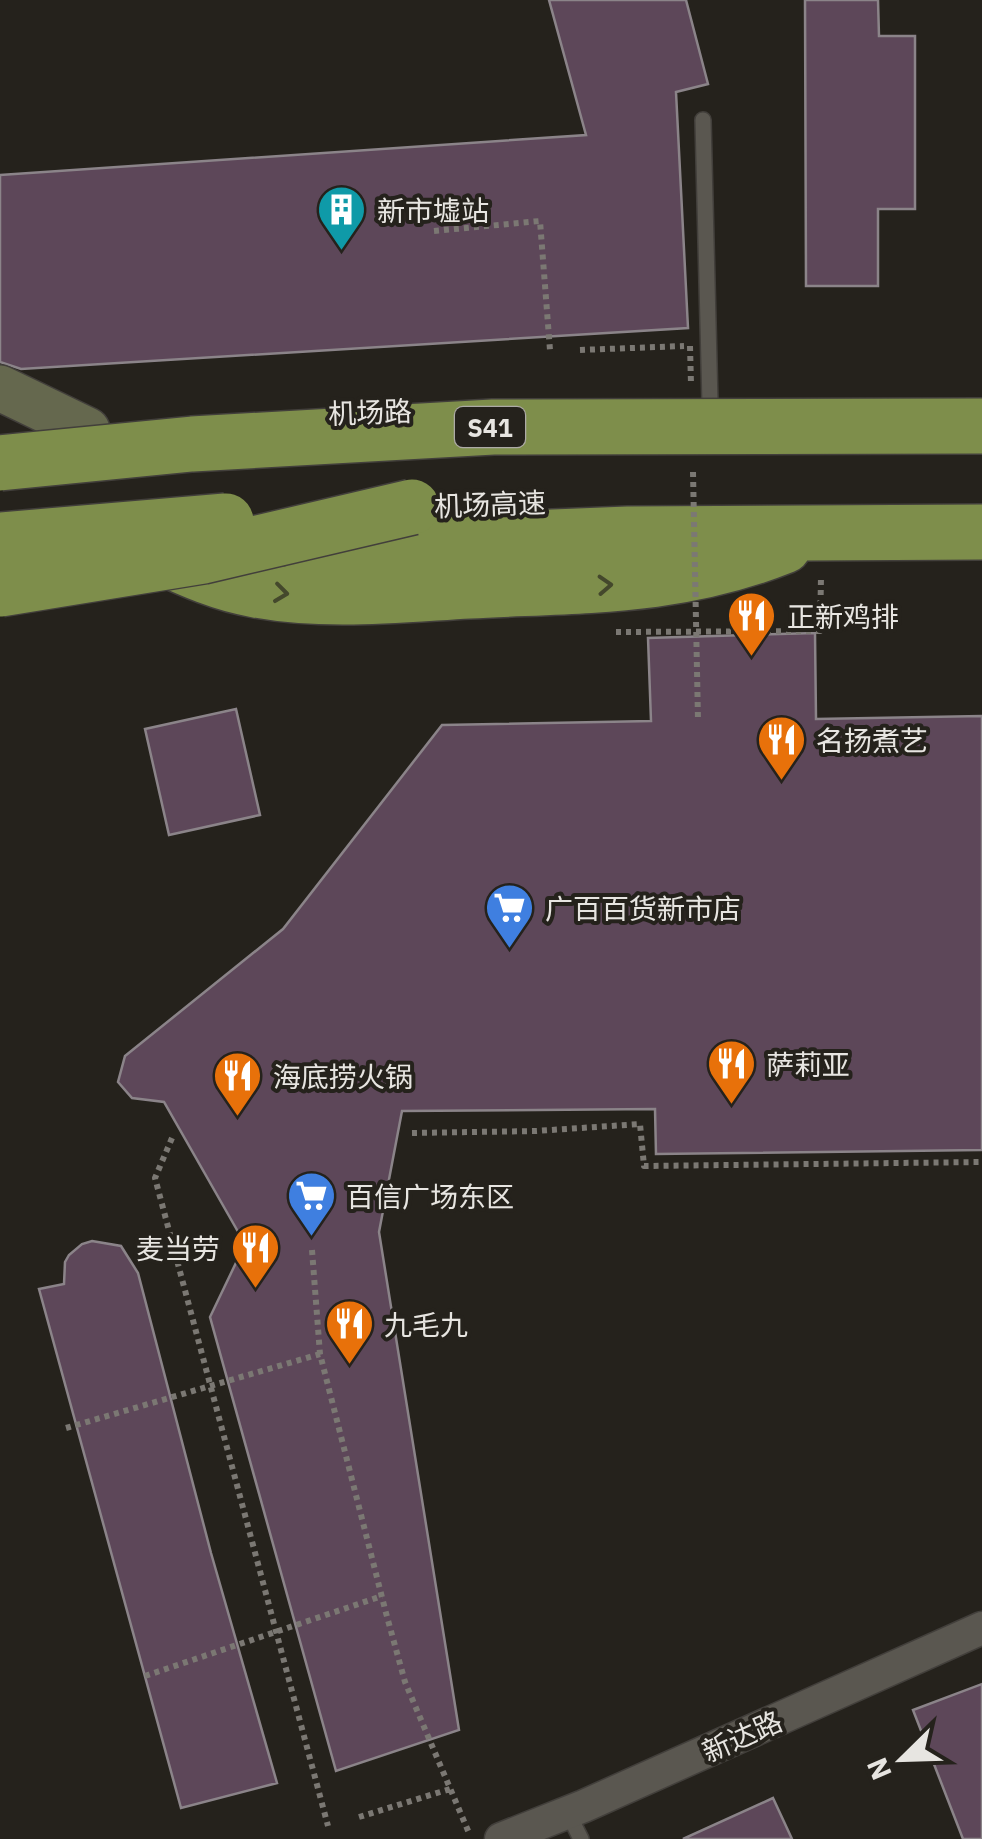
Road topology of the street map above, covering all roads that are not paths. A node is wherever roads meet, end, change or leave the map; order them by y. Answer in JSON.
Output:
{"nodes":[{"id":1,"x":704,"y":120,"type":"dead end"},
{"id":2,"x":0,"y":388,"type":"edge"},
{"id":3,"x":701,"y":404,"type":"junction"},
{"id":4,"x":982,"y":406,"type":"edge"},
{"id":5,"x":982,"y":426,"type":"edge"},
{"id":6,"x":86,"y":430,"type":"junction"},
{"id":7,"x":0,"y":440,"type":"edge"},
{"id":8,"x":0,"y":460,"type":"edge"},
{"id":9,"x":982,"y":502,"type":"edge"},
{"id":10,"x":412,"y":507,"type":"junction"},
{"id":11,"x":982,"y":532,"type":"edge"},
{"id":12,"x":0,"y":540,"type":"edge"},
{"id":13,"x":0,"y":568,"type":"edge"},
{"id":14,"x":0,"y":588,"type":"edge"},
{"id":15,"x":982,"y":1628,"type":"edge"},
{"id":16,"x":574,"y":1826,"type":"edge"},
{"id":17,"x":501,"y":1839,"type":"edge"}],
"edges":[{"from":1,"to":3,"type":"lane"},
{"from":2,"to":6,"type":"main road"},
{"from":3,"to":4,"type":"highway","name":"机场路"},
{"from":3,"to":6,"type":"highway","name":"机场路"},
{"from":5,"to":8,"type":"highway","number":"S41","bridge":true},
{"from":6,"to":7,"type":"highway","name":"机场路"},
{"from":9,"to":10,"type":"highway","name":"机场高速"},
{"from":10,"to":12,"type":"highway","name":"机场高速","bridge":true},
{"from":10,"to":14,"type":"highway","bridge":true},
{"from":13,"to":11,"type":"highway","one_way":true},
{"from":15,"to":16,"type":"street","name":"新达路"},
{"from":16,"to":17,"type":"street","name":"新达路"}]}
